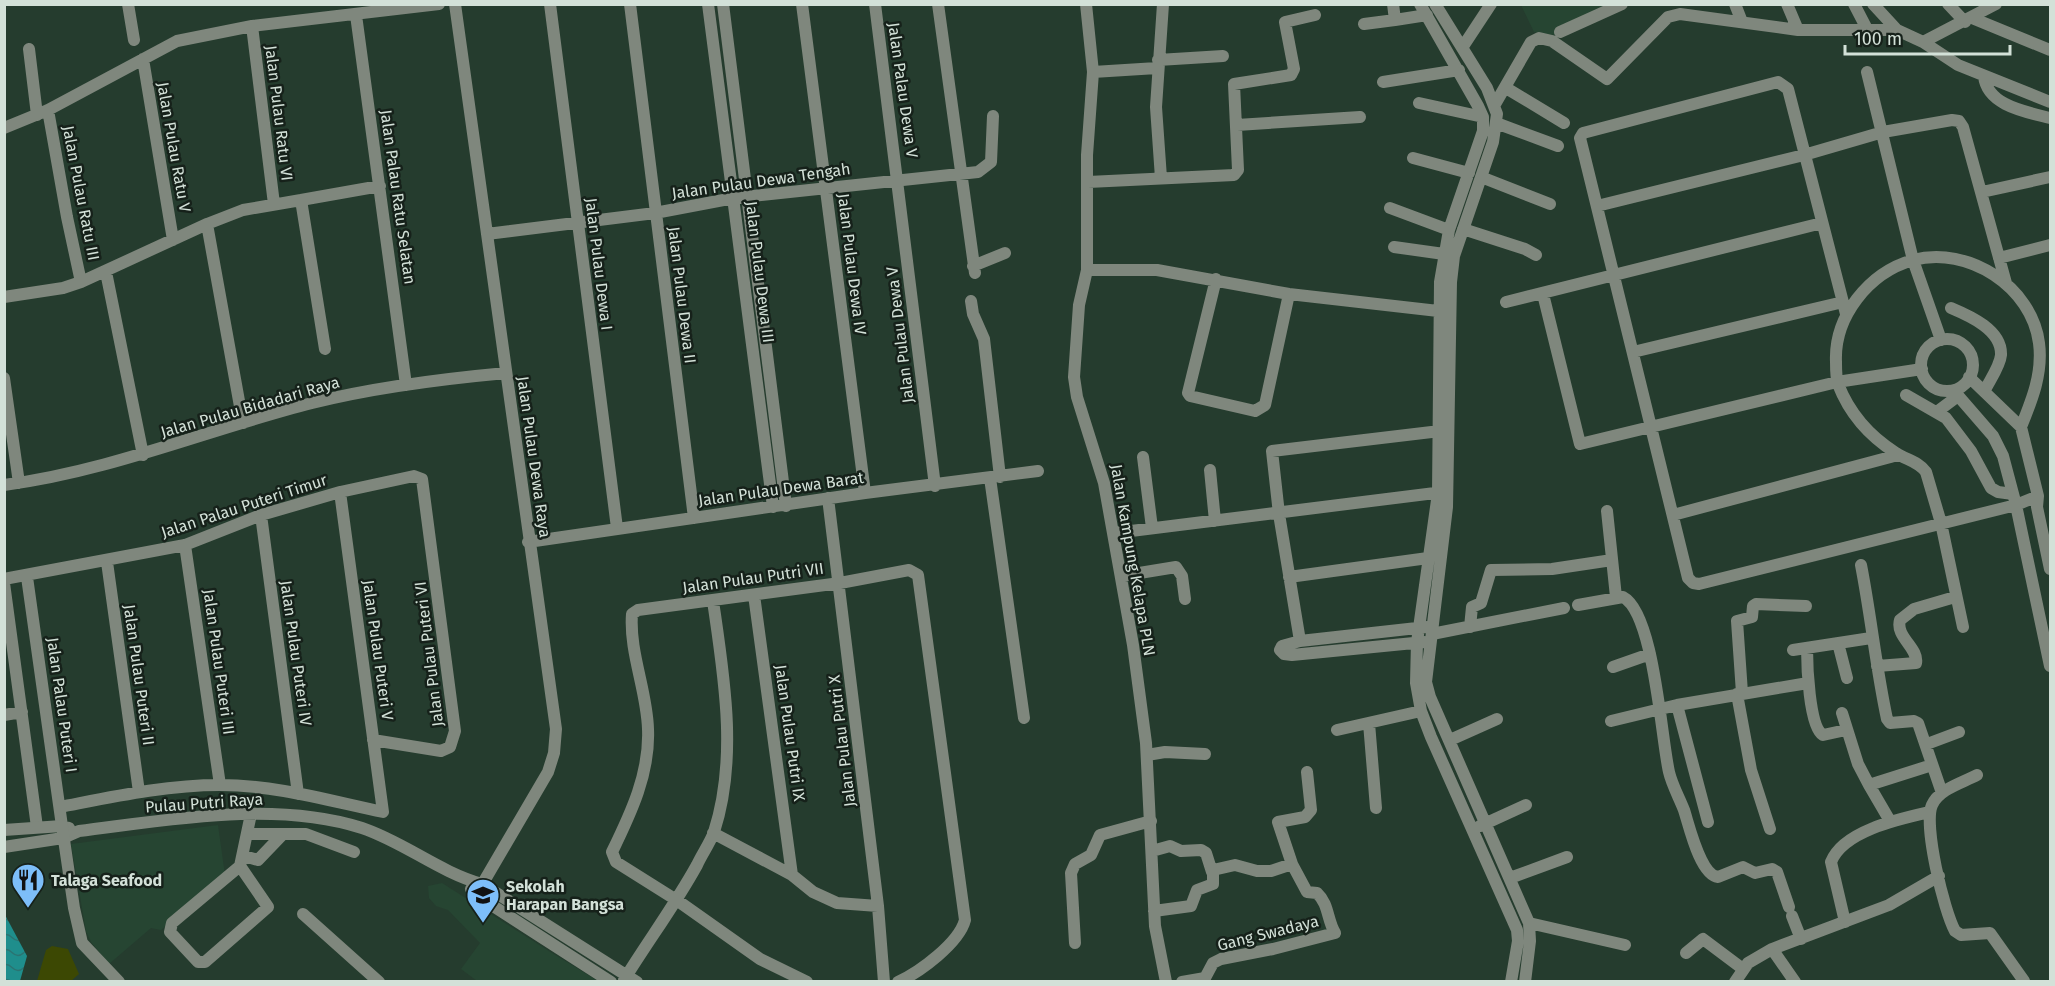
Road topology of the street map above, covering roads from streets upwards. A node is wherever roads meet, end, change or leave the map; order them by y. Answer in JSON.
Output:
{"nodes":[{"id":1,"x":129,"y":4,"type":"edge"},
{"id":2,"x":439,"y":4,"type":"edge"},
{"id":3,"x":455,"y":4,"type":"edge"},
{"id":4,"x":549,"y":4,"type":"edge"},
{"id":5,"x":630,"y":4,"type":"edge"},
{"id":6,"x":708,"y":4,"type":"edge"},
{"id":7,"x":723,"y":4,"type":"edge"},
{"id":8,"x":802,"y":4,"type":"edge"},
{"id":9,"x":875,"y":4,"type":"edge"},
{"id":10,"x":938,"y":4,"type":"edge"},
{"id":11,"x":1086,"y":4,"type":"edge"},
{"id":12,"x":1163,"y":4,"type":"edge"},
{"id":13,"x":1393,"y":4,"type":"edge"},
{"id":14,"x":1435,"y":4,"type":"edge"},
{"id":15,"x":1491,"y":4,"type":"edge"},
{"id":16,"x":1622,"y":4,"type":"edge"},
{"id":17,"x":1735,"y":4,"type":"edge"},
{"id":18,"x":1787,"y":4,"type":"edge"},
{"id":19,"x":1854,"y":4,"type":"edge"},
{"id":20,"x":1873,"y":4,"type":"edge"},
{"id":21,"x":1948,"y":4,"type":"edge"},
{"id":22,"x":1996,"y":4,"type":"edge"},
{"id":23,"x":1677,"y":9,"type":"edge"},
{"id":24,"x":1424,"y":10,"type":"edge"},
{"id":25,"x":356,"y":15,"type":"junction"},
{"id":26,"x":1315,"y":15,"type":"dead end"},
{"id":27,"x":1395,"y":20,"type":"junction"},
{"id":28,"x":1968,"y":20,"type":"junction"},
{"id":29,"x":1742,"y":22,"type":"junction"},
{"id":30,"x":1364,"y":24,"type":"dead end"},
{"id":31,"x":252,"y":26,"type":"junction"},
{"id":32,"x":1798,"y":30,"type":"junction"},
{"id":33,"x":1898,"y":30,"type":"junction"},
{"id":34,"x":1868,"y":31,"type":"junction"},
{"id":35,"x":1560,"y":32,"type":"dead end"},
{"id":36,"x":135,"y":40,"type":"dead end"},
{"id":37,"x":1923,"y":42,"type":"junction"},
{"id":38,"x":1456,"y":46,"type":"junction"},
{"id":39,"x":29,"y":50,"type":"dead end"},
{"id":40,"x":2050,"y":50,"type":"edge"},
{"id":41,"x":1223,"y":56,"type":"dead end"},
{"id":42,"x":143,"y":59,"type":"junction"},
{"id":43,"x":1157,"y":64,"type":"junction"},
{"id":44,"x":1459,"y":70,"type":"junction"},
{"id":45,"x":1093,"y":72,"type":"junction"},
{"id":46,"x":1866,"y":72,"type":"dead end"},
{"id":47,"x":1984,"y":76,"type":"junction"},
{"id":48,"x":1383,"y":82,"type":"dead end"},
{"id":49,"x":1506,"y":87,"type":"junction"},
{"id":50,"x":2050,"y":102,"type":"edge"},
{"id":51,"x":1419,"y":103,"type":"dead end"},
{"id":52,"x":1494,"y":106,"type":"junction"},
{"id":53,"x":43,"y":112,"type":"junction"},
{"id":54,"x":993,"y":116,"type":"dead end"},
{"id":55,"x":1360,"y":117,"type":"dead end"},
{"id":56,"x":1483,"y":117,"type":"junction"},
{"id":57,"x":2050,"y":118,"type":"edge"},
{"id":58,"x":1496,"y":123,"type":"junction"},
{"id":59,"x":1564,"y":123,"type":"dead end"},
{"id":60,"x":1237,"y":125,"type":"junction"},
{"id":61,"x":4,"y":128,"type":"edge"},
{"id":62,"x":1883,"y":132,"type":"junction"},
{"id":63,"x":1558,"y":146,"type":"dead end"},
{"id":64,"x":1804,"y":155,"type":"junction"},
{"id":65,"x":1413,"y":158,"type":"dead end"},
{"id":66,"x":963,"y":174,"type":"junction"},
{"id":67,"x":1475,"y":175,"type":"junction"},
{"id":68,"x":2050,"y":177,"type":"edge"},
{"id":69,"x":1161,"y":178,"type":"junction"},
{"id":70,"x":898,"y":181,"type":"junction"},
{"id":71,"x":1088,"y":182,"type":"junction"},
{"id":72,"x":380,"y":186,"type":"junction"},
{"id":73,"x":825,"y":187,"type":"junction"},
{"id":74,"x":1982,"y":192,"type":"junction"},
{"id":75,"x":734,"y":198,"type":"junction"},
{"id":76,"x":748,"y":198,"type":"junction"},
{"id":77,"x":1467,"y":199,"type":"junction"},
{"id":78,"x":301,"y":200,"type":"junction"},
{"id":79,"x":274,"y":204,"type":"junction"},
{"id":80,"x":1550,"y":204,"type":"dead end"},
{"id":81,"x":1597,"y":206,"type":"junction"},
{"id":82,"x":1390,"y":208,"type":"dead end"},
{"id":83,"x":655,"y":213,"type":"junction"},
{"id":84,"x":577,"y":222,"type":"junction"},
{"id":85,"x":1822,"y":223,"type":"junction"},
{"id":86,"x":207,"y":224,"type":"junction"},
{"id":87,"x":1463,"y":229,"type":"junction"},
{"id":88,"x":1449,"y":230,"type":"junction"},
{"id":89,"x":487,"y":234,"type":"junction"},
{"id":90,"x":174,"y":240,"type":"junction"},
{"id":91,"x":2050,"y":245,"type":"edge"},
{"id":92,"x":1394,"y":247,"type":"dead end"},
{"id":93,"x":1005,"y":253,"type":"dead end"},
{"id":94,"x":1444,"y":254,"type":"junction"},
{"id":95,"x":1536,"y":255,"type":"dead end"},
{"id":96,"x":1999,"y":258,"type":"junction"},
{"id":97,"x":1913,"y":260,"type":"junction"},
{"id":98,"x":1088,"y":270,"type":"junction"},
{"id":99,"x":106,"y":272,"type":"junction"},
{"id":100,"x":1614,"y":275,"type":"junction"},
{"id":101,"x":1216,"y":279,"type":"junction"},
{"id":102,"x":81,"y":282,"type":"junction"},
{"id":103,"x":2006,"y":283,"type":"junction"},
{"id":104,"x":1289,"y":294,"type":"junction"},
{"id":105,"x":1543,"y":294,"type":"junction"},
{"id":106,"x":4,"y":297,"type":"edge"},
{"id":107,"x":971,"y":301,"type":"dead end"},
{"id":108,"x":1506,"y":302,"type":"dead end"},
{"id":109,"x":1844,"y":308,"type":"junction"},
{"id":110,"x":1951,"y":308,"type":"dead end"},
{"id":111,"x":1445,"y":312,"type":"junction"},
{"id":112,"x":1941,"y":340,"type":"junction"},
{"id":113,"x":325,"y":349,"type":"dead end"},
{"id":114,"x":1633,"y":352,"type":"junction"},
{"id":115,"x":1922,"y":369,"type":"junction"},
{"id":116,"x":506,"y":373,"type":"junction"},
{"id":117,"x":1969,"y":377,"type":"junction"},
{"id":118,"x":4,"y":378,"type":"edge"},
{"id":119,"x":1837,"y":382,"type":"junction"},
{"id":120,"x":406,"y":385,"type":"junction"},
{"id":121,"x":1985,"y":390,"type":"junction"},
{"id":122,"x":1956,"y":394,"type":"junction"},
{"id":123,"x":1906,"y":395,"type":"dead end"},
{"id":124,"x":1938,"y":411,"type":"junction"},
{"id":125,"x":243,"y":423,"type":"junction"},
{"id":126,"x":2021,"y":427,"type":"junction"},
{"id":127,"x":1653,"y":428,"type":"junction"},
{"id":128,"x":1440,"y":430,"type":"junction"},
{"id":129,"x":144,"y":455,"type":"junction"},
{"id":130,"x":1898,"y":455,"type":"junction"},
{"id":131,"x":1143,"y":457,"type":"dead end"},
{"id":132,"x":1210,"y":470,"type":"dead end"},
{"id":133,"x":1038,"y":471,"type":"dead end"},
{"id":134,"x":995,"y":477,"type":"junction"},
{"id":135,"x":423,"y":479,"type":"joint"},
{"id":136,"x":19,"y":483,"type":"junction"},
{"id":137,"x":4,"y":485,"type":"edge"},
{"id":138,"x":935,"y":486,"type":"junction"},
{"id":139,"x":340,"y":492,"type":"junction"},
{"id":140,"x":1442,"y":492,"type":"junction"},
{"id":141,"x":865,"y":493,"type":"junction"},
{"id":142,"x":2038,"y":496,"type":"junction"},
{"id":143,"x":828,"y":498,"type":"junction"},
{"id":144,"x":2015,"y":500,"type":"junction"},
{"id":145,"x":779,"y":507,"type":"junction"},
{"id":146,"x":1607,"y":511,"type":"dead end"},
{"id":147,"x":1279,"y":514,"type":"junction"},
{"id":148,"x":261,"y":515,"type":"junction"},
{"id":149,"x":1673,"y":515,"type":"junction"},
{"id":150,"x":694,"y":518,"type":"junction"},
{"id":151,"x":1215,"y":520,"type":"junction"},
{"id":152,"x":1941,"y":523,"type":"junction"},
{"id":153,"x":617,"y":528,"type":"junction"},
{"id":154,"x":1152,"y":528,"type":"junction"},
{"id":155,"x":1115,"y":533,"type":"junction"},
{"id":156,"x":528,"y":542,"type":"junction"},
{"id":157,"x":186,"y":545,"type":"junction"},
{"id":158,"x":1428,"y":558,"type":"junction"},
{"id":159,"x":1612,"y":560,"type":"junction"},
{"id":160,"x":107,"y":562,"type":"junction"},
{"id":161,"x":1861,"y":565,"type":"dead end"},
{"id":162,"x":2050,"y":568,"type":"edge"},
{"id":163,"x":1121,"y":576,"type":"junction"},
{"id":164,"x":27,"y":577,"type":"junction"},
{"id":165,"x":1289,"y":577,"type":"junction"},
{"id":166,"x":4,"y":581,"type":"edge"},
{"id":167,"x":840,"y":583,"type":"junction"},
{"id":168,"x":754,"y":595,"type":"junction"},
{"id":169,"x":1616,"y":597,"type":"junction"},
{"id":170,"x":1956,"y":597,"type":"junction"},
{"id":171,"x":1185,"y":599,"type":"dead end"},
{"id":172,"x":713,"y":601,"type":"junction"},
{"id":173,"x":1578,"y":605,"type":"dead end"},
{"id":174,"x":1806,"y":606,"type":"dead end"},
{"id":175,"x":1564,"y":608,"type":"dead end"},
{"id":176,"x":1419,"y":627,"type":"junction"},
{"id":177,"x":1470,"y":627,"type":"junction"},
{"id":178,"x":1963,"y":627,"type":"dead end"},
{"id":179,"x":1432,"y":634,"type":"junction"},
{"id":180,"x":1871,"y":638,"type":"junction"},
{"id":181,"x":1300,"y":641,"type":"junction"},
{"id":182,"x":1417,"y":642,"type":"junction"},
{"id":183,"x":1838,"y":643,"type":"junction"},
{"id":184,"x":1807,"y":648,"type":"junction"},
{"id":185,"x":1793,"y":650,"type":"dead end"},
{"id":186,"x":1650,"y":654,"type":"junction"},
{"id":187,"x":1876,"y":666,"type":"junction"},
{"id":188,"x":2050,"y":666,"type":"edge"},
{"id":189,"x":1613,"y":667,"type":"dead end"},
{"id":190,"x":1847,"y":678,"type":"dead end"},
{"id":191,"x":1808,"y":683,"type":"junction"},
{"id":192,"x":1739,"y":693,"type":"junction"},
{"id":193,"x":1677,"y":705,"type":"junction"},
{"id":194,"x":1659,"y":708,"type":"junction"},
{"id":195,"x":1421,"y":711,"type":"junction"},
{"id":196,"x":22,"y":712,"type":"junction"},
{"id":197,"x":1842,"y":713,"type":"dead end"},
{"id":198,"x":4,"y":714,"type":"edge"},
{"id":199,"x":1024,"y":718,"type":"dead end"},
{"id":200,"x":1497,"y":719,"type":"dead end"},
{"id":201,"x":1611,"y":721,"type":"dead end"},
{"id":202,"x":1369,"y":723,"type":"junction"},
{"id":203,"x":1337,"y":730,"type":"dead end"},
{"id":204,"x":1846,"y":730,"type":"junction"},
{"id":205,"x":1959,"y":732,"type":"dead end"},
{"id":206,"x":373,"y":740,"type":"junction"},
{"id":207,"x":1450,"y":740,"type":"junction"},
{"id":208,"x":1927,"y":744,"type":"junction"},
{"id":209,"x":1205,"y":754,"type":"dead end"},
{"id":210,"x":1147,"y":755,"type":"junction"},
{"id":211,"x":1932,"y":765,"type":"junction"},
{"id":212,"x":1307,"y":772,"type":"dead end"},
{"id":213,"x":1977,"y":775,"type":"dead end"},
{"id":214,"x":220,"y":785,"type":"junction"},
{"id":215,"x":1869,"y":785,"type":"junction"},
{"id":216,"x":139,"y":792,"type":"junction"},
{"id":217,"x":1942,"y":793,"type":"junction"},
{"id":218,"x":298,"y":794,"type":"junction"},
{"id":219,"x":1526,"y":805,"type":"dead end"},
{"id":220,"x":60,"y":807,"type":"junction"},
{"id":221,"x":1377,"y":808,"type":"dead end"},
{"id":222,"x":1930,"y":812,"type":"junction"},
{"id":223,"x":251,"y":813,"type":"junction"},
{"id":224,"x":1150,"y":821,"type":"junction"},
{"id":225,"x":1890,"y":821,"type":"junction"},
{"id":226,"x":1708,"y":822,"type":"dead end"},
{"id":227,"x":1487,"y":823,"type":"junction"},
{"id":228,"x":37,"y":827,"type":"junction"},
{"id":229,"x":1473,"y":828,"type":"junction"},
{"id":230,"x":1770,"y":829,"type":"dead end"},
{"id":231,"x":4,"y":830,"type":"edge"},
{"id":232,"x":62,"y":832,"type":"junction"},
{"id":233,"x":713,"y":833,"type":"junction"},
{"id":234,"x":249,"y":834,"type":"junction"},
{"id":235,"x":281,"y":836,"type":"junction"},
{"id":236,"x":38,"y":843,"type":"junction"},
{"id":237,"x":4,"y":847,"type":"edge"},
{"id":238,"x":1152,"y":851,"type":"junction"},
{"id":239,"x":354,"y":852,"type":"dead end"},
{"id":240,"x":1566,"y":857,"type":"dead end"},
{"id":241,"x":242,"y":861,"type":"junction"},
{"id":242,"x":1292,"y":864,"type":"junction"},
{"id":243,"x":1212,"y":872,"type":"junction"},
{"id":244,"x":792,"y":875,"type":"junction"},
{"id":245,"x":1940,"y":876,"type":"junction"},
{"id":246,"x":1510,"y":878,"type":"junction"},
{"id":247,"x":479,"y":889,"type":"junction"},
{"id":248,"x":678,"y":901,"type":"junction"},
{"id":249,"x":878,"y":906,"type":"junction"},
{"id":250,"x":1154,"y":910,"type":"junction"},
{"id":251,"x":303,"y":914,"type":"dead end"},
{"id":252,"x":1845,"y":922,"type":"junction"},
{"id":253,"x":1529,"y":923,"type":"junction"},
{"id":254,"x":1801,"y":939,"type":"junction"},
{"id":255,"x":1075,"y":943,"type":"dead end"},
{"id":256,"x":1625,"y":945,"type":"dead end"},
{"id":257,"x":1772,"y":948,"type":"junction"},
{"id":258,"x":1686,"y":953,"type":"dead end"},
{"id":259,"x":1743,"y":969,"type":"junction"},
{"id":260,"x":629,"y":979,"type":"edge"},
{"id":261,"x":118,"y":981,"type":"edge"},
{"id":262,"x":379,"y":981,"type":"edge"},
{"id":263,"x":611,"y":981,"type":"edge"},
{"id":264,"x":807,"y":981,"type":"edge"},
{"id":265,"x":885,"y":981,"type":"edge"},
{"id":266,"x":898,"y":981,"type":"edge"},
{"id":267,"x":1166,"y":981,"type":"edge"},
{"id":268,"x":1182,"y":981,"type":"edge"},
{"id":269,"x":1511,"y":981,"type":"edge"},
{"id":270,"x":1525,"y":981,"type":"edge"},
{"id":271,"x":1735,"y":981,"type":"edge"},
{"id":272,"x":1795,"y":981,"type":"edge"},
{"id":273,"x":2024,"y":981,"type":"edge"}],
"edges":[{"from":1,"to":36,"type":"street"},
{"from":2,"to":25,"type":"street"},
{"from":3,"to":89,"type":"street","name":"Jalan Pulau Dewa Raya"},
{"from":4,"to":84,"type":"street","name":"Jalan Pulau Dewa I"},
{"from":5,"to":83,"type":"street","name":"Jalan Pulau Dewa II"},
{"from":6,"to":75,"type":"street","name":"Jalan Pulau Dewa III"},
{"from":7,"to":76,"type":"street","name":"Jalan Pulau Dewa III"},
{"from":8,"to":73,"type":"street","name":"Jalan Pulau Dewa IV"},
{"from":9,"to":70,"type":"street","name":"Jalan Palau Dewa V"},
{"from":10,"to":66,"type":"street"},
{"from":11,"to":45,"type":"street","name":"Jalan Kampung Kelapa PLN"},
{"from":12,"to":43,"type":"street"},
{"from":13,"to":27,"type":"street"},
{"from":14,"to":38,"type":"street"},
{"from":15,"to":38,"type":"street"},
{"from":16,"to":35,"type":"street"},
{"from":17,"to":29,"type":"street"},
{"from":18,"to":32,"type":"street"},
{"from":19,"to":34,"type":"street"},
{"from":20,"to":33,"type":"street"},
{"from":21,"to":28,"type":"street"},
{"from":22,"to":28,"type":"street"},
{"from":23,"to":29,"type":"street"},
{"from":23,"to":49,"type":"street"},
{"from":24,"to":27,"type":"street"},
{"from":24,"to":38,"type":"street"},
{"from":25,"to":31,"type":"street"},
{"from":25,"to":72,"type":"street","name":"Jalan Palau Ratu Selatan"},
{"from":26,"to":60,"type":"street"},
{"from":27,"to":30,"type":"street"},
{"from":28,"to":37,"type":"street"},
{"from":28,"to":40,"type":"street"},
{"from":29,"to":32,"type":"street"},
{"from":31,"to":42,"type":"street"},
{"from":31,"to":79,"type":"street","name":"Jalan Pulau Ratu VI"},
{"from":32,"to":34,"type":"street"},
{"from":33,"to":34,"type":"street"},
{"from":33,"to":37,"type":"street"},
{"from":37,"to":47,"type":"street"},
{"from":38,"to":44,"type":"street"},
{"from":38,"to":52,"type":"street"},
{"from":39,"to":53,"type":"street","name":"Jalan Pulau Ratu III"},
{"from":41,"to":43,"type":"street"},
{"from":42,"to":53,"type":"street"},
{"from":42,"to":90,"type":"street","name":"Jalan Pulau Ratu V"},
{"from":43,"to":45,"type":"street"},
{"from":43,"to":69,"type":"street"},
{"from":44,"to":48,"type":"street"},
{"from":44,"to":56,"type":"street"},
{"from":45,"to":71,"type":"street","name":"Jalan Kampung Kelapa PLN"},
{"from":46,"to":62,"type":"street"},
{"from":47,"to":50,"type":"street"},
{"from":47,"to":57,"type":"street"},
{"from":49,"to":52,"type":"street"},
{"from":49,"to":59,"type":"street"},
{"from":51,"to":56,"type":"street"},
{"from":52,"to":58,"type":"street"},
{"from":53,"to":61,"type":"street"},
{"from":53,"to":102,"type":"street","name":"Jalan Pulau Ratu III"},
{"from":54,"to":66,"type":"street","name":"Jalan Pulau Dewa Tengah"},
{"from":55,"to":60,"type":"street"},
{"from":56,"to":67,"type":"street"},
{"from":58,"to":63,"type":"street"},
{"from":58,"to":67,"type":"street"},
{"from":60,"to":69,"type":"street"},
{"from":62,"to":64,"type":"street"},
{"from":62,"to":74,"type":"street"},
{"from":62,"to":97,"type":"street"},
{"from":64,"to":81,"type":"street"},
{"from":64,"to":81,"type":"street"},
{"from":64,"to":85,"type":"street"},
{"from":65,"to":67,"type":"street"},
{"from":66,"to":70,"type":"street","name":"Jalan Pulau Dewa Tengah"},
{"from":66,"to":93,"type":"street"},
{"from":67,"to":77,"type":"street"},
{"from":67,"to":80,"type":"street"},
{"from":68,"to":74,"type":"street"},
{"from":69,"to":71,"type":"street"},
{"from":70,"to":73,"type":"street","name":"Jalan Pulau Dewa Tengah"},
{"from":70,"to":138,"type":"street","name":"Jalan Pulau Dewa V"},
{"from":71,"to":98,"type":"street","name":"Jalan Kampung Kelapa PLN"},
{"from":72,"to":78,"type":"street"},
{"from":72,"to":120,"type":"street","name":"Jalan Palau Ratu Selatan"},
{"from":73,"to":76,"type":"street","name":"Jalan Pulau Dewa Tengah"},
{"from":73,"to":141,"type":"street","name":"Jalan Pulau Dewa IV"},
{"from":74,"to":96,"type":"street"},
{"from":75,"to":76,"type":"street","name":"Jalan Pulau Dewa Tengah"},
{"from":75,"to":83,"type":"street","name":"Jalan Pulau Dewa Tengah"},
{"from":75,"to":145,"type":"street","name":"Jalan Pulau Dewa III"},
{"from":76,"to":145,"type":"street","name":"Jalan Pulau Dewa III"},
{"from":77,"to":87,"type":"street"},
{"from":77,"to":88,"type":"street"},
{"from":78,"to":79,"type":"street"},
{"from":78,"to":113,"type":"street"},
{"from":79,"to":86,"type":"street"},
{"from":81,"to":100,"type":"street"},
{"from":82,"to":88,"type":"street"},
{"from":83,"to":84,"type":"street","name":"Jalan Pulau Dewa Tengah"},
{"from":83,"to":150,"type":"street","name":"Jalan Pulau Dewa II"},
{"from":84,"to":89,"type":"street","name":"Jalan Pulau Dewa Tengah"},
{"from":84,"to":153,"type":"street","name":"Jalan Pulau Dewa I"},
{"from":85,"to":100,"type":"street"},
{"from":85,"to":109,"type":"street"},
{"from":86,"to":90,"type":"street"},
{"from":86,"to":125,"type":"street"},
{"from":87,"to":95,"type":"street"},
{"from":87,"to":111,"type":"street"},
{"from":88,"to":94,"type":"street"},
{"from":89,"to":116,"type":"street","name":"Jalan Pulau Dewa Raya"},
{"from":90,"to":99,"type":"street"},
{"from":91,"to":96,"type":"street"},
{"from":92,"to":94,"type":"street"},
{"from":94,"to":111,"type":"street"},
{"from":96,"to":103,"type":"street"},
{"from":97,"to":103,"type":"street"},
{"from":97,"to":109,"type":"street"},
{"from":97,"to":112,"type":"street"},
{"from":98,"to":101,"type":"street"},
{"from":98,"to":155,"type":"street","name":"Jalan Kampung Kelapa PLN"},
{"from":99,"to":102,"type":"street"},
{"from":99,"to":129,"type":"street"},
{"from":100,"to":105,"type":"street"},
{"from":100,"to":114,"type":"street"},
{"from":101,"to":104,"type":"street"},
{"from":101,"to":104,"type":"street"},
{"from":102,"to":106,"type":"street"},
{"from":103,"to":126,"type":"street"},
{"from":104,"to":111,"type":"street"},
{"from":105,"to":108,"type":"street"},
{"from":105,"to":127,"type":"street"},
{"from":107,"to":134,"type":"street"},
{"from":109,"to":114,"type":"street"},
{"from":109,"to":119,"type":"street"},
{"from":110,"to":121,"type":"street"},
{"from":111,"to":128,"type":"street"},
{"from":111,"to":140,"type":"street"},
{"from":112,"to":115,"type":"street"},
{"from":112,"to":117,"type":"street"},
{"from":114,"to":127,"type":"street"},
{"from":115,"to":119,"type":"street"},
{"from":115,"to":122,"type":"street"},
{"from":116,"to":120,"type":"street","name":"Jalan Pulau Bidadari Raya"},
{"from":116,"to":156,"type":"street","name":"Jalan Pulau Dewa Raya"},
{"from":117,"to":121,"type":"street"},
{"from":117,"to":122,"type":"street"},
{"from":118,"to":136,"type":"street"},
{"from":119,"to":127,"type":"street"},
{"from":119,"to":130,"type":"street"},
{"from":120,"to":125,"type":"street","name":"Jalan Pulau Bidadari Raya"},
{"from":121,"to":126,"type":"street"},
{"from":122,"to":124,"type":"street"},
{"from":122,"to":144,"type":"street"},
{"from":123,"to":124,"type":"street"},
{"from":124,"to":144,"type":"street"},
{"from":125,"to":129,"type":"street","name":"Jalan Pulau Bidadari Raya"},
{"from":126,"to":142,"type":"street"},
{"from":127,"to":149,"type":"street"},
{"from":128,"to":140,"type":"street"},
{"from":128,"to":147,"type":"street"},
{"from":129,"to":136,"type":"street","name":"Jalan Pulau Bidadari Raya"},
{"from":130,"to":149,"type":"street"},
{"from":130,"to":152,"type":"street"},
{"from":131,"to":154,"type":"street"},
{"from":132,"to":151,"type":"street"},
{"from":133,"to":134,"type":"street","name":"Jalan Pulau Dewa Barat"},
{"from":134,"to":138,"type":"street","name":"Jalan Pulau Dewa Barat"},
{"from":134,"to":199,"type":"street"},
{"from":135,"to":139,"type":"street","name":"Jalan Palau Puteri Timur"},
{"from":135,"to":206,"type":"street","name":"Jalan Pulau Puteri VI"},
{"from":136,"to":137,"type":"street","name":"Jalan Pulau Bidadari Raya"},
{"from":138,"to":141,"type":"street","name":"Jalan Pulau Dewa Barat"},
{"from":139,"to":148,"type":"street","name":"Jalan Palau Puteri Timur"},
{"from":139,"to":206,"type":"street","name":"Jalan Pulau Puteri V"},
{"from":140,"to":147,"type":"street"},
{"from":140,"to":158,"type":"street"},
{"from":140,"to":179,"type":"street"},
{"from":141,"to":143,"type":"street","name":"Jalan Pulau Dewa Barat"},
{"from":142,"to":144,"type":"street"},
{"from":142,"to":162,"type":"street"},
{"from":143,"to":145,"type":"street","name":"Jalan Pulau Dewa Barat"},
{"from":143,"to":167,"type":"street","name":"Jalan Pulau Putri X"},
{"from":144,"to":152,"type":"street"},
{"from":144,"to":188,"type":"street"},
{"from":145,"to":150,"type":"street","name":"Jalan Pulau Dewa Barat"},
{"from":146,"to":159,"type":"street"},
{"from":147,"to":151,"type":"street"},
{"from":147,"to":165,"type":"street"},
{"from":148,"to":157,"type":"street","name":"Jalan Palau Puteri Timur"},
{"from":148,"to":218,"type":"street","name":"Jalan Pulau Puteri IV"},
{"from":149,"to":152,"type":"street"},
{"from":150,"to":153,"type":"street","name":"Jalan Pulau Dewa Barat"},
{"from":151,"to":154,"type":"street"},
{"from":152,"to":170,"type":"street"},
{"from":153,"to":156,"type":"street","name":"Jalan Pulau Dewa Barat"},
{"from":154,"to":155,"type":"street"},
{"from":155,"to":163,"type":"street","name":"Jalan Kampung Kelapa PLN"},
{"from":156,"to":247,"type":"street","name":"Jalan Pulau Dewa Raya"},
{"from":157,"to":160,"type":"street","name":"Jalan Palau Puteri Timur"},
{"from":157,"to":214,"type":"street","name":"Jalan Pulau Puteri III"},
{"from":158,"to":165,"type":"street"},
{"from":158,"to":176,"type":"street"},
{"from":159,"to":169,"type":"street"},
{"from":159,"to":177,"type":"street"},
{"from":160,"to":164,"type":"street","name":"Jalan Palau Puteri Timur"},
{"from":160,"to":216,"type":"street","name":"Jalan Pulau Puteri II"},
{"from":161,"to":180,"type":"street"},
{"from":163,"to":171,"type":"street"},
{"from":163,"to":210,"type":"street","name":"Jalan Kampung Kelapa PLN"},
{"from":164,"to":166,"type":"street","name":"Jalan Palau Puteri Timur"},
{"from":164,"to":220,"type":"street","name":"Jalan Palau Puteri I"},
{"from":165,"to":181,"type":"street"},
{"from":166,"to":196,"type":"street"},
{"from":167,"to":168,"type":"street","name":"Jalan Pulau Putri VII"},
{"from":167,"to":249,"type":"street","name":"Jalan Pulau Putri X"},
{"from":167,"to":266,"type":"street","name":"Jalan Pulau Putri VII"},
{"from":168,"to":172,"type":"street","name":"Jalan Pulau Putri VII"},
{"from":168,"to":244,"type":"street","name":"Jalan Pulau Putri IX"},
{"from":169,"to":173,"type":"street"},
{"from":169,"to":186,"type":"street"},
{"from":170,"to":178,"type":"street"},
{"from":170,"to":187,"type":"street"},
{"from":172,"to":233,"type":"street"},
{"from":172,"to":248,"type":"street","name":"Jalan Pulau Putri VII"},
{"from":174,"to":192,"type":"street"},
{"from":175,"to":177,"type":"street"},
{"from":176,"to":179,"type":"street"},
{"from":176,"to":181,"type":"street"},
{"from":176,"to":182,"type":"street"},
{"from":177,"to":179,"type":"street"},
{"from":179,"to":182,"type":"street"},
{"from":179,"to":207,"type":"street"},
{"from":180,"to":183,"type":"street"},
{"from":180,"to":187,"type":"street"},
{"from":181,"to":182,"type":"street"},
{"from":182,"to":195,"type":"street"},
{"from":183,"to":184,"type":"street"},
{"from":183,"to":190,"type":"street"},
{"from":184,"to":185,"type":"street"},
{"from":184,"to":191,"type":"street"},
{"from":186,"to":189,"type":"street"},
{"from":186,"to":194,"type":"street"},
{"from":187,"to":208,"type":"street"},
{"from":191,"to":192,"type":"street"},
{"from":191,"to":204,"type":"street"},
{"from":192,"to":193,"type":"street"},
{"from":192,"to":230,"type":"street"},
{"from":193,"to":194,"type":"street"},
{"from":193,"to":226,"type":"street"},
{"from":194,"to":201,"type":"street"},
{"from":194,"to":254,"type":"street"},
{"from":195,"to":202,"type":"street"},
{"from":195,"to":229,"type":"street"},
{"from":196,"to":198,"type":"street"},
{"from":196,"to":228,"type":"street"},
{"from":197,"to":204,"type":"street"},
{"from":200,"to":207,"type":"street"},
{"from":202,"to":203,"type":"street"},
{"from":202,"to":221,"type":"street"},
{"from":204,"to":215,"type":"street"},
{"from":205,"to":208,"type":"street"},
{"from":206,"to":218,"type":"street","name":"Jalan Pulau Puteri V"},
{"from":207,"to":227,"type":"street"},
{"from":208,"to":211,"type":"street"},
{"from":209,"to":210,"type":"street"},
{"from":210,"to":224,"type":"street","name":"Jalan Kampung Kelapa PLN"},
{"from":211,"to":215,"type":"street"},
{"from":211,"to":217,"type":"street"},
{"from":212,"to":242,"type":"street"},
{"from":213,"to":217,"type":"street"},
{"from":214,"to":216,"type":"street"},
{"from":214,"to":218,"type":"street"},
{"from":215,"to":225,"type":"street"},
{"from":216,"to":220,"type":"street"},
{"from":217,"to":222,"type":"street"},
{"from":219,"to":227,"type":"street"},
{"from":220,"to":232,"type":"street","name":"Jalan Palau Puteri I"},
{"from":222,"to":225,"type":"street"},
{"from":222,"to":245,"type":"street"},
{"from":223,"to":232,"type":"street","name":"Pulau Putri Raya"},
{"from":223,"to":234,"type":"street"},
{"from":223,"to":247,"type":"street","name":"Pulau Putri Raya"},
{"from":224,"to":238,"type":"street","name":"Jalan Kampung Kelapa PLN"},
{"from":224,"to":255,"type":"street"},
{"from":225,"to":252,"type":"street"},
{"from":227,"to":229,"type":"street"},
{"from":227,"to":246,"type":"street"},
{"from":228,"to":231,"type":"street","name":"Pulau Putri Raya"},
{"from":228,"to":232,"type":"street","name":"Pulau Putri Raya"},
{"from":228,"to":236,"type":"street"},
{"from":229,"to":269,"type":"street"},
{"from":232,"to":236,"type":"street","name":"Pulau Putri Raya"},
{"from":232,"to":261,"type":"street","name":"Jalan Palau Puteri I"},
{"from":233,"to":244,"type":"street"},
{"from":233,"to":248,"type":"street"},
{"from":234,"to":235,"type":"street"},
{"from":234,"to":241,"type":"street"},
{"from":235,"to":239,"type":"street"},
{"from":235,"to":241,"type":"street"},
{"from":236,"to":237,"type":"street","name":"Pulau Putri Raya"},
{"from":238,"to":243,"type":"street"},
{"from":238,"to":250,"type":"street","name":"Jalan Kampung Kelapa PLN"},
{"from":240,"to":246,"type":"street"},
{"from":241,"to":241,"type":"street"},
{"from":242,"to":243,"type":"street"},
{"from":242,"to":268,"type":"street","name":"Gang Swadaya"},
{"from":243,"to":250,"type":"street"},
{"from":244,"to":249,"type":"street"},
{"from":245,"to":252,"type":"street"},
{"from":245,"to":273,"type":"street"},
{"from":246,"to":253,"type":"street"},
{"from":247,"to":260,"type":"street","name":"Pulau Putri Raya"},
{"from":247,"to":263,"type":"street","name":"Pulau Putri Raya"},
{"from":248,"to":260,"type":"street"},
{"from":248,"to":264,"type":"street","name":"Jalan Pulau Putri VII"},
{"from":249,"to":265,"type":"street","name":"Jalan Pulau Putri X"},
{"from":250,"to":267,"type":"street","name":"Jalan Kampung Kelapa PLN"},
{"from":251,"to":262,"type":"street"},
{"from":252,"to":254,"type":"street"},
{"from":253,"to":256,"type":"street"},
{"from":253,"to":270,"type":"street"},
{"from":254,"to":257,"type":"street"},
{"from":257,"to":259,"type":"street"},
{"from":257,"to":272,"type":"street"},
{"from":258,"to":259,"type":"street"},
{"from":259,"to":271,"type":"street"}]}
